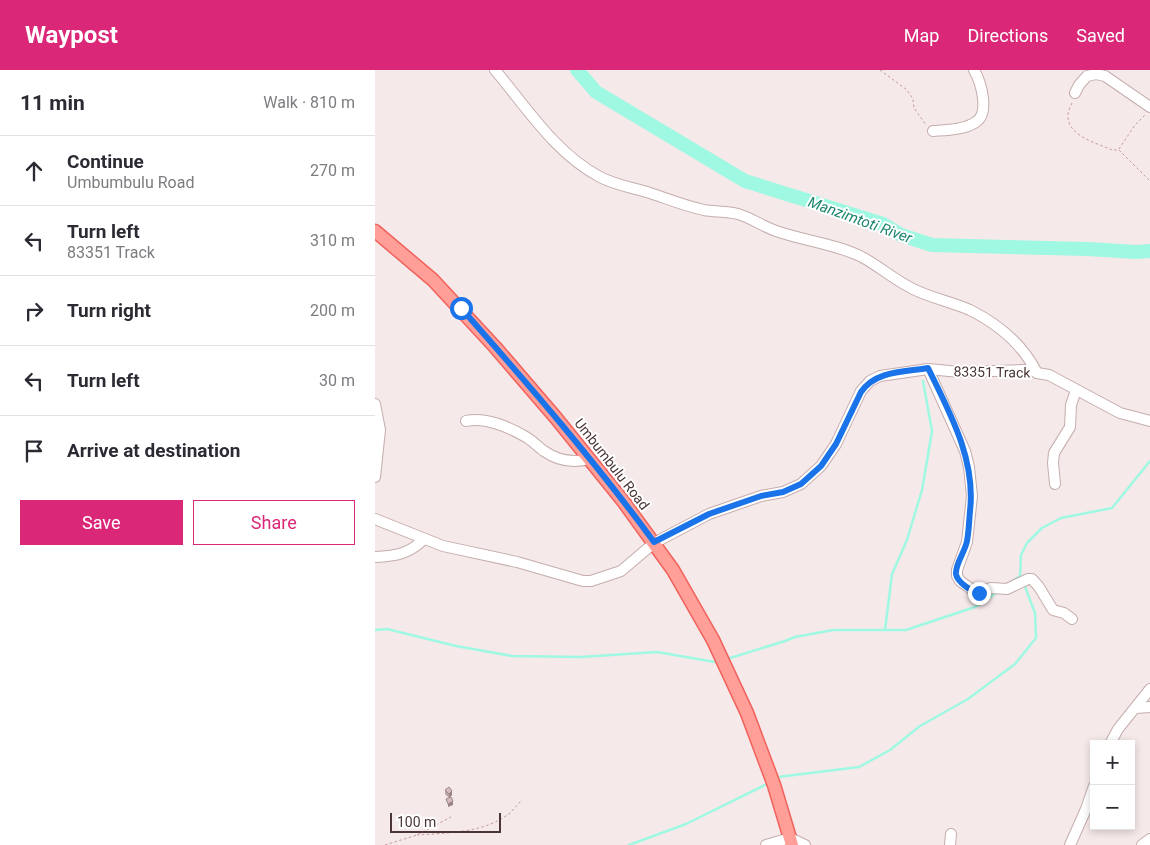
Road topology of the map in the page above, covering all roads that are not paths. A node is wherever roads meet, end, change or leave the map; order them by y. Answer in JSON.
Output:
{"nodes":[{"id":1,"x":495,"y":70,"type":"edge"},
{"id":2,"x":974,"y":70,"type":"edge"},
{"id":3,"x":1075,"y":93,"type":"road end"},
{"id":4,"x":1150,"y":107,"type":"edge"},
{"id":5,"x":933,"y":132,"type":"road end"},
{"id":6,"x":375,"y":231,"type":"edge"},
{"id":7,"x":928,"y":368,"type":"junction"},
{"id":8,"x":1037,"y":374,"type":"junction"},
{"id":9,"x":1076,"y":390,"type":"junction"},
{"id":10,"x":375,"y":404,"type":"edge"},
{"id":11,"x":465,"y":421,"type":"dead end"},
{"id":12,"x":1150,"y":421,"type":"edge"},
{"id":13,"x":590,"y":459,"type":"junction"},
{"id":14,"x":375,"y":477,"type":"edge"},
{"id":15,"x":1055,"y":484,"type":"dead end"},
{"id":16,"x":375,"y":519,"type":"edge"},
{"id":17,"x":424,"y":538,"type":"junction"},
{"id":18,"x":654,"y":542,"type":"junction"},
{"id":19,"x":375,"y":557,"type":"edge"},
{"id":20,"x":1072,"y":619,"type":"dead end"},
{"id":21,"x":1150,"y":689,"type":"edge"},
{"id":22,"x":1150,"y":707,"type":"edge"},
{"id":23,"x":1136,"y":708,"type":"junction"},
{"id":24,"x":1112,"y":740,"type":"edge"},
{"id":25,"x":1090,"y":798,"type":"edge"},
{"id":26,"x":1150,"y":839,"type":"edge"},
{"id":27,"x":791,"y":841,"type":"edge"},
{"id":28,"x":766,"y":845,"type":"edge"},
{"id":29,"x":805,"y":845,"type":"edge"},
{"id":30,"x":1070,"y":845,"type":"edge"},
{"id":31,"x":1142,"y":845,"type":"edge"}],
"edges":[{"from":1,"to":8,"type":"street"},
{"from":2,"to":5,"type":"street"},
{"from":3,"to":4,"type":"street"},
{"from":6,"to":13,"type":"main road","name":"Umbumbulu Road"},
{"from":7,"to":8,"type":"street","name":"83351 Track"},
{"from":7,"to":18,"type":"street","name":"83351 Track"},
{"from":7,"to":20,"type":"street"},
{"from":8,"to":9,"type":"street","name":"83351 Track"},
{"from":9,"to":12,"type":"street","name":"83351 Track"},
{"from":9,"to":15,"type":"street"},
{"from":10,"to":14,"type":"street"},
{"from":11,"to":13,"type":"street"},
{"from":13,"to":18,"type":"main road","name":"Umbumbulu Road"},
{"from":16,"to":17,"type":"street","name":"83351 Track"},
{"from":17,"to":18,"type":"street","name":"83351 Track"},
{"from":17,"to":19,"type":"street"},
{"from":18,"to":27,"type":"main road","name":"Umbumbulu Road"},
{"from":21,"to":23,"type":"street"},
{"from":22,"to":23,"type":"street"},
{"from":23,"to":24,"type":"street"},
{"from":25,"to":30,"type":"street"},
{"from":26,"to":31,"type":"street"},
{"from":27,"to":28,"type":"street"},
{"from":27,"to":29,"type":"street"}]}
